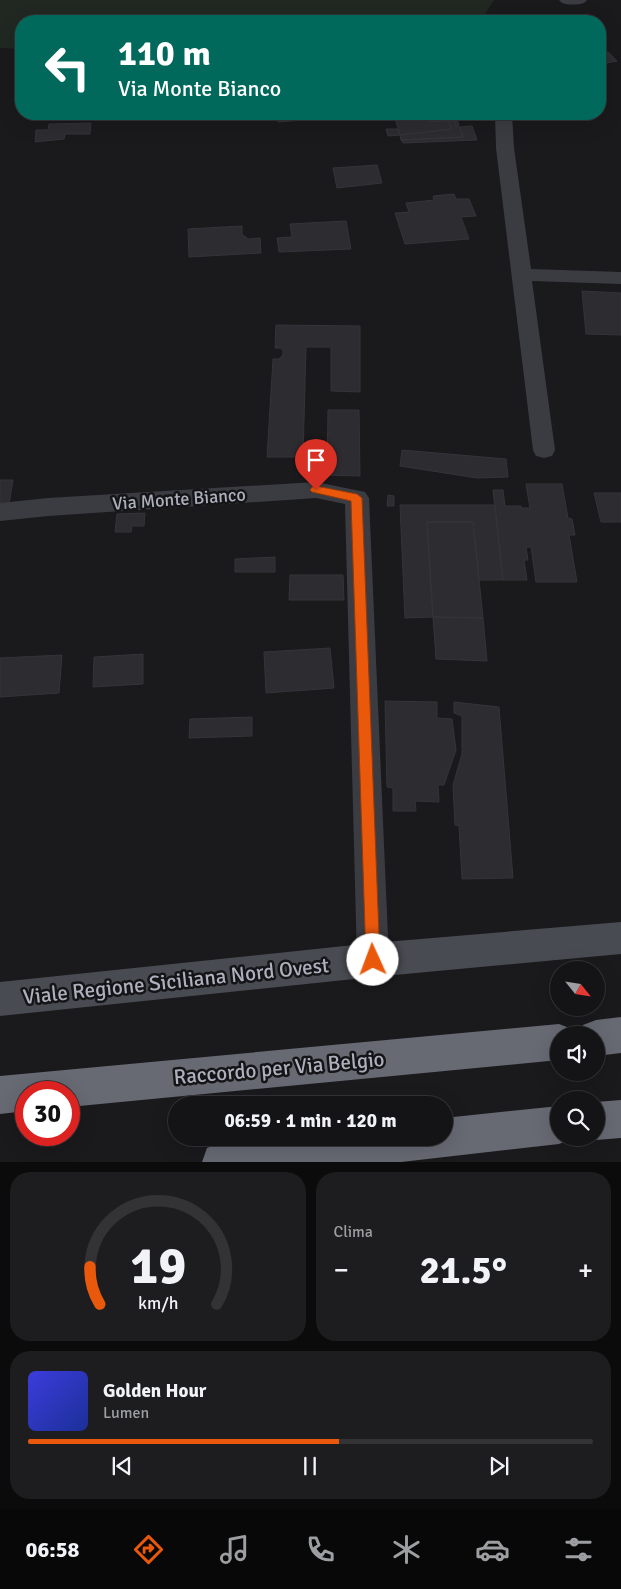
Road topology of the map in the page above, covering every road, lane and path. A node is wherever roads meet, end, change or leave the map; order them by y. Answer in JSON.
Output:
{"nodes":[{"id":1,"x":567,"y":0,"type":"edge"},
{"id":2,"x":579,"y":0,"type":"edge"},
{"id":3,"x":504,"y":120,"type":"edge"},
{"id":4,"x":522,"y":274,"type":"junction"},
{"id":5,"x":621,"y":278,"type":"edge"},
{"id":6,"x":544,"y":450,"type":"dead end"},
{"id":7,"x":0,"y":512,"type":"edge"},
{"id":8,"x":621,"y":938,"type":"edge"},
{"id":9,"x":373,"y":960,"type":"junction"},
{"id":10,"x":0,"y":1000,"type":"edge"},
{"id":11,"x":621,"y":1035,"type":"edge"},
{"id":12,"x":605,"y":1037,"type":"edge"},
{"id":13,"x":550,"y":1043,"type":"edge"},
{"id":14,"x":0,"y":1095,"type":"edge"},
{"id":15,"x":621,"y":1119,"type":"edge"},
{"id":16,"x":605,"y":1120,"type":"edge"},
{"id":17,"x":550,"y":1126,"type":"edge"},
{"id":18,"x":453,"y":1136,"type":"edge"},
{"id":19,"x":363,"y":1146,"type":"edge"},
{"id":20,"x":221,"y":1162,"type":"edge"}],
"edges":[{"from":1,"to":2,"type":"street"},
{"from":3,"to":4,"type":"street"},
{"from":4,"to":5,"type":"street"},
{"from":4,"to":6,"type":"street"},
{"from":7,"to":9,"type":"street","name":"Via Monte Bianco"},
{"from":8,"to":9,"type":"street","name":"Viale Regione Siciliana Nord Ovest"},
{"from":9,"to":10,"type":"street","name":"Viale Regione Siciliana Nord Ovest"},
{"from":11,"to":12,"type":"highway"},
{"from":13,"to":14,"type":"highway","name":"Raccordo per Via Belgio"},
{"from":15,"to":16,"type":"highway"},
{"from":17,"to":18,"type":"highway"},
{"from":19,"to":20,"type":"highway"}]}
